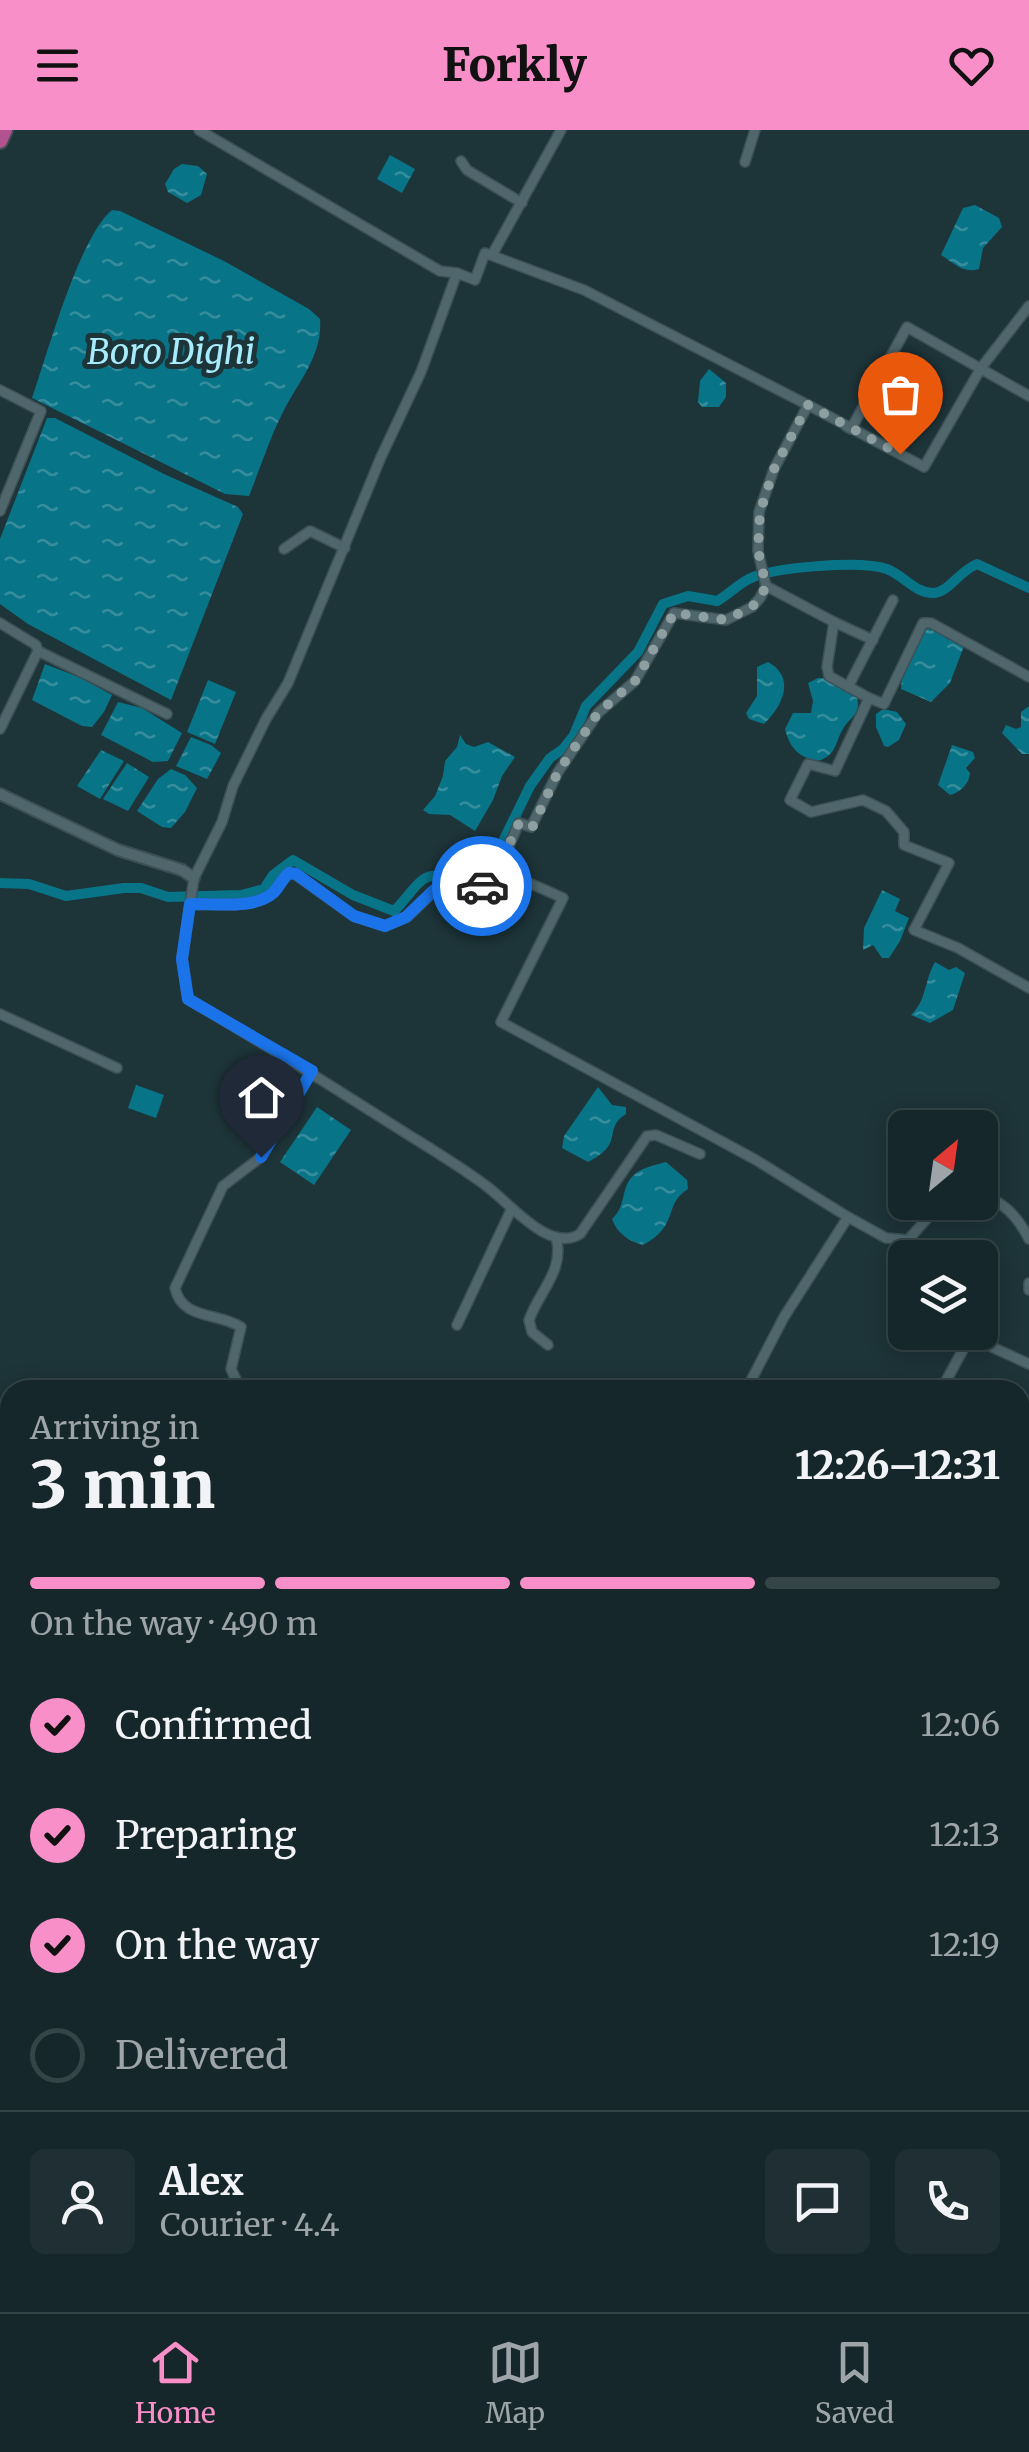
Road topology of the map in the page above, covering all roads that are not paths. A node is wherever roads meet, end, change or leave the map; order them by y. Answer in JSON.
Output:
{"nodes":[{"id":1,"x":6,"y":130,"type":"edge"},
{"id":2,"x":199,"y":130,"type":"edge"},
{"id":3,"x":561,"y":130,"type":"edge"},
{"id":4,"x":755,"y":130,"type":"edge"},
{"id":5,"x":0,"y":141,"type":"edge"},
{"id":6,"x":461,"y":161,"type":"dead end"},
{"id":7,"x":745,"y":162,"type":"dead end"},
{"id":8,"x":522,"y":203,"type":"junction"},
{"id":9,"x":492,"y":256,"type":"junction"},
{"id":10,"x":457,"y":273,"type":"junction"},
{"id":11,"x":1029,"y":306,"type":"edge"},
{"id":12,"x":981,"y":368,"type":"junction"},
{"id":13,"x":0,"y":390,"type":"edge"},
{"id":14,"x":1029,"y":396,"type":"edge"},
{"id":15,"x":808,"y":405,"type":"junction"},
{"id":16,"x":832,"y":419,"type":"dead end"},
{"id":17,"x":851,"y":429,"type":"junction"},
{"id":18,"x":0,"y":511,"type":"edge"},
{"id":19,"x":345,"y":548,"type":"junction"},
{"id":20,"x":284,"y":549,"type":"dead end"},
{"id":21,"x":766,"y":586,"type":"junction"},
{"id":22,"x":893,"y":600,"type":"dead end"},
{"id":23,"x":834,"y":622,"type":"junction"},
{"id":24,"x":0,"y":623,"type":"edge"},
{"id":25,"x":872,"y":640,"type":"junction"},
{"id":26,"x":38,"y":651,"type":"junction"},
{"id":27,"x":1029,"y":676,"type":"edge"},
{"id":28,"x":848,"y":687,"type":"junction"},
{"id":29,"x":870,"y":698,"type":"junction"},
{"id":30,"x":167,"y":714,"type":"dead end"},
{"id":31,"x":0,"y":728,"type":"edge"},
{"id":32,"x":0,"y":794,"type":"edge"},
{"id":33,"x":498,"y":869,"type":"junction"},
{"id":34,"x":194,"y":878,"type":"junction"},
{"id":35,"x":190,"y":904,"type":"junction"},
{"id":36,"x":1029,"y":988,"type":"edge"},
{"id":37,"x":0,"y":1014,"type":"edge"},
{"id":38,"x":117,"y":1068,"type":"dead end"},
{"id":39,"x":312,"y":1071,"type":"junction"},
{"id":40,"x":700,"y":1154,"type":"dead end"},
{"id":41,"x":998,"y":1204,"type":"edge"},
{"id":42,"x":512,"y":1208,"type":"junction"},
{"id":43,"x":848,"y":1217,"type":"junction"},
{"id":44,"x":926,"y":1220,"type":"edge"},
{"id":45,"x":556,"y":1237,"type":"junction"},
{"id":46,"x":1029,"y":1239,"type":"edge"},
{"id":47,"x":457,"y":1325,"type":"dead end"},
{"id":48,"x":548,"y":1346,"type":"dead end"},
{"id":49,"x":1029,"y":1364,"type":"edge"},
{"id":50,"x":236,"y":1380,"type":"edge"},
{"id":51,"x":751,"y":1380,"type":"edge"},
{"id":52,"x":946,"y":1380,"type":"edge"}],
"edges":[{"from":1,"to":5,"type":"highway"},
{"from":2,"to":10,"type":"street"},
{"from":3,"to":8,"type":"street"},
{"from":4,"to":7,"type":"street"},
{"from":6,"to":8,"type":"street"},
{"from":8,"to":9,"type":"street"},
{"from":9,"to":10,"type":"street"},
{"from":9,"to":15,"type":"street"},
{"from":10,"to":19,"type":"street"},
{"from":11,"to":12,"type":"street"},
{"from":12,"to":14,"type":"street"},
{"from":12,"to":17,"type":"street"},
{"from":12,"to":17,"type":"street"},
{"from":13,"to":18,"type":"street"},
{"from":15,"to":17,"type":"street"},
{"from":15,"to":21,"type":"street"},
{"from":16,"to":17,"type":"street"},
{"from":19,"to":20,"type":"street"},
{"from":19,"to":34,"type":"street"},
{"from":21,"to":23,"type":"street"},
{"from":21,"to":33,"type":"street"},
{"from":22,"to":25,"type":"street"},
{"from":23,"to":25,"type":"street"},
{"from":23,"to":28,"type":"street"},
{"from":24,"to":26,"type":"street"},
{"from":25,"to":28,"type":"street"},
{"from":26,"to":30,"type":"street"},
{"from":26,"to":31,"type":"street"},
{"from":27,"to":29,"type":"street"},
{"from":28,"to":29,"type":"street"},
{"from":29,"to":36,"type":"street"},
{"from":32,"to":34,"type":"street"},
{"from":33,"to":35,"type":"street"},
{"from":33,"to":43,"type":"street"},
{"from":34,"to":35,"type":"street"},
{"from":35,"to":39,"type":"street"},
{"from":37,"to":38,"type":"street"},
{"from":39,"to":42,"type":"street"},
{"from":39,"to":50,"type":"street"},
{"from":40,"to":45,"type":"street"},
{"from":41,"to":46,"type":"street"},
{"from":42,"to":45,"type":"street"},
{"from":42,"to":47,"type":"street"},
{"from":43,"to":44,"type":"street"},
{"from":43,"to":51,"type":"street"},
{"from":45,"to":48,"type":"street"},
{"from":49,"to":52,"type":"street"}]}
